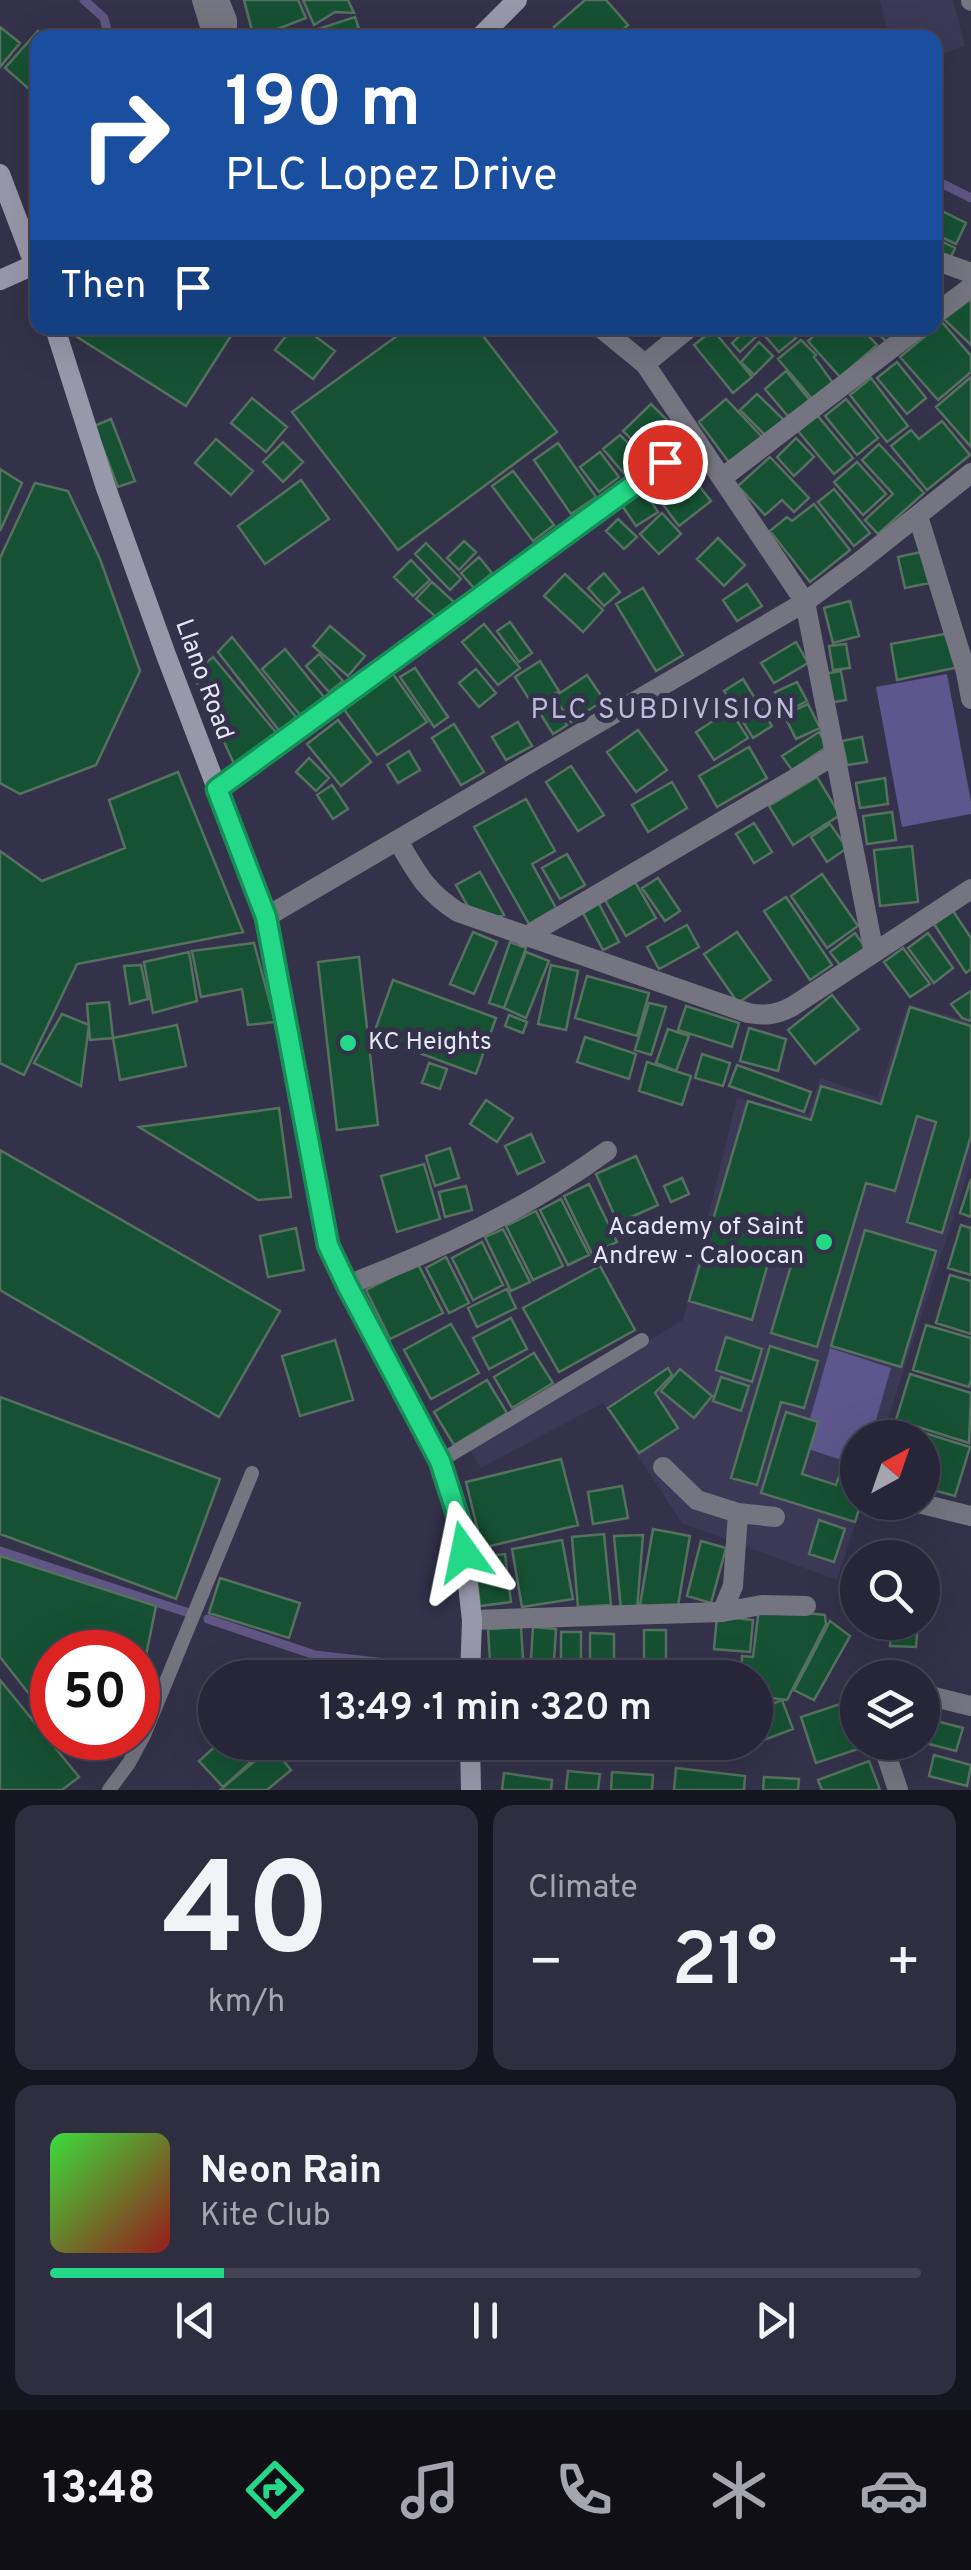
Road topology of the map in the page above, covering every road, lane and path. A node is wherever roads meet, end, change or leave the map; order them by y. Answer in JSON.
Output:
{"nodes":[{"id":1,"x":202,"y":0,"type":"edge"},
{"id":2,"x":219,"y":0,"type":"edge"},
{"id":3,"x":517,"y":0,"type":"edge"},
{"id":4,"x":215,"y":30,"type":"edge"},
{"id":5,"x":225,"y":30,"type":"edge"},
{"id":6,"x":486,"y":30,"type":"edge"},
{"id":7,"x":0,"y":174,"type":"edge"},
{"id":8,"x":30,"y":252,"type":"edge"},
{"id":9,"x":942,"y":263,"type":"edge"},
{"id":10,"x":30,"y":269,"type":"edge"},
{"id":11,"x":971,"y":273,"type":"edge"},
{"id":12,"x":0,"y":280,"type":"edge"},
{"id":13,"x":971,"y":287,"type":"edge"},
{"id":14,"x":942,"y":309,"type":"edge"},
{"id":15,"x":57,"y":335,"type":"edge"},
{"id":16,"x":610,"y":335,"type":"edge"},
{"id":17,"x":680,"y":335,"type":"edge"},
{"id":18,"x":909,"y":335,"type":"edge"},
{"id":19,"x":645,"y":364,"type":"junction"},
{"id":20,"x":695,"y":440,"type":"junction"},
{"id":21,"x":971,"y":473,"type":"edge"},
{"id":22,"x":722,"y":478,"type":"junction"},
{"id":23,"x":918,"y":516,"type":"junction"},
{"id":24,"x":804,"y":602,"type":"junction"},
{"id":25,"x":971,"y":699,"type":"edge"},
{"id":26,"x":835,"y":756,"type":"junction"},
{"id":27,"x":217,"y":789,"type":"junction"},
{"id":28,"x":398,"y":841,"type":"junction"},
{"id":29,"x":971,"y":889,"type":"edge"},
{"id":30,"x":266,"y":917,"type":"junction"},
{"id":31,"x":524,"y":937,"type":"junction"},
{"id":32,"x":874,"y":953,"type":"junction"},
{"id":33,"x":606,"y":1151,"type":"dead end"},
{"id":34,"x":347,"y":1285,"type":"junction"},
{"id":35,"x":642,"y":1340,"type":"dead end"},
{"id":36,"x":440,"y":1461,"type":"junction"},
{"id":37,"x":662,"y":1467,"type":"dead end"},
{"id":38,"x":252,"y":1473,"type":"dead end"},
{"id":39,"x":940,"y":1507,"type":"edge"},
{"id":40,"x":738,"y":1513,"type":"junction"},
{"id":41,"x":971,"y":1514,"type":"edge"},
{"id":42,"x":775,"y":1516,"type":"dead end"},
{"id":43,"x":806,"y":1606,"type":"dead end"},
{"id":44,"x":722,"y":1612,"type":"junction"},
{"id":45,"x":472,"y":1620,"type":"junction"},
{"id":46,"x":471,"y":1660,"type":"edge"},
{"id":47,"x":940,"y":1698,"type":"edge"},
{"id":48,"x":971,"y":1706,"type":"edge"},
{"id":49,"x":470,"y":1760,"type":"edge"},
{"id":50,"x":888,"y":1760,"type":"edge"},
{"id":51,"x":109,"y":1790,"type":"edge"},
{"id":52,"x":471,"y":1790,"type":"edge"},
{"id":53,"x":898,"y":1790,"type":"edge"}],
"edges":[{"from":1,"to":4,"type":"street"},
{"from":2,"to":5,"type":"street"},
{"from":3,"to":6,"type":"main road"},
{"from":7,"to":8,"type":"main road"},
{"from":9,"to":11,"type":"street"},
{"from":10,"to":12,"type":"main road"},
{"from":13,"to":14,"type":"street"},
{"from":15,"to":27,"type":"main road","name":"Llano Road"},
{"from":16,"to":19,"type":"street"},
{"from":17,"to":19,"type":"street"},
{"from":18,"to":22,"type":"street"},
{"from":19,"to":20,"type":"street"},
{"from":20,"to":22,"type":"street"},
{"from":20,"to":27,"type":"street"},
{"from":21,"to":23,"type":"street"},
{"from":22,"to":24,"type":"street"},
{"from":23,"to":24,"type":"street"},
{"from":23,"to":25,"type":"street"},
{"from":24,"to":26,"type":"street"},
{"from":24,"to":28,"type":"street"},
{"from":26,"to":31,"type":"street"},
{"from":26,"to":32,"type":"street"},
{"from":27,"to":30,"type":"main road","name":"Llano Road"},
{"from":28,"to":30,"type":"street"},
{"from":28,"to":31,"type":"street"},
{"from":29,"to":32,"type":"street"},
{"from":30,"to":34,"type":"main road","name":"Llano Road"},
{"from":31,"to":32,"type":"street"},
{"from":33,"to":34,"type":"street"},
{"from":34,"to":36,"type":"main road","name":"Llano Road"},
{"from":35,"to":36,"type":"lane"},
{"from":36,"to":45,"type":"main road","name":"Llano Road"},
{"from":37,"to":40,"type":"street"},
{"from":38,"to":51,"type":"lane"},
{"from":39,"to":41,"type":"street"},
{"from":40,"to":42,"type":"street"},
{"from":40,"to":44,"type":"street"},
{"from":43,"to":44,"type":"street"},
{"from":44,"to":45,"type":"street"},
{"from":45,"to":46,"type":"main road","name":"Llano Road"},
{"from":47,"to":48,"type":"street"},
{"from":49,"to":52,"type":"main road"},
{"from":50,"to":53,"type":"street"}]}
